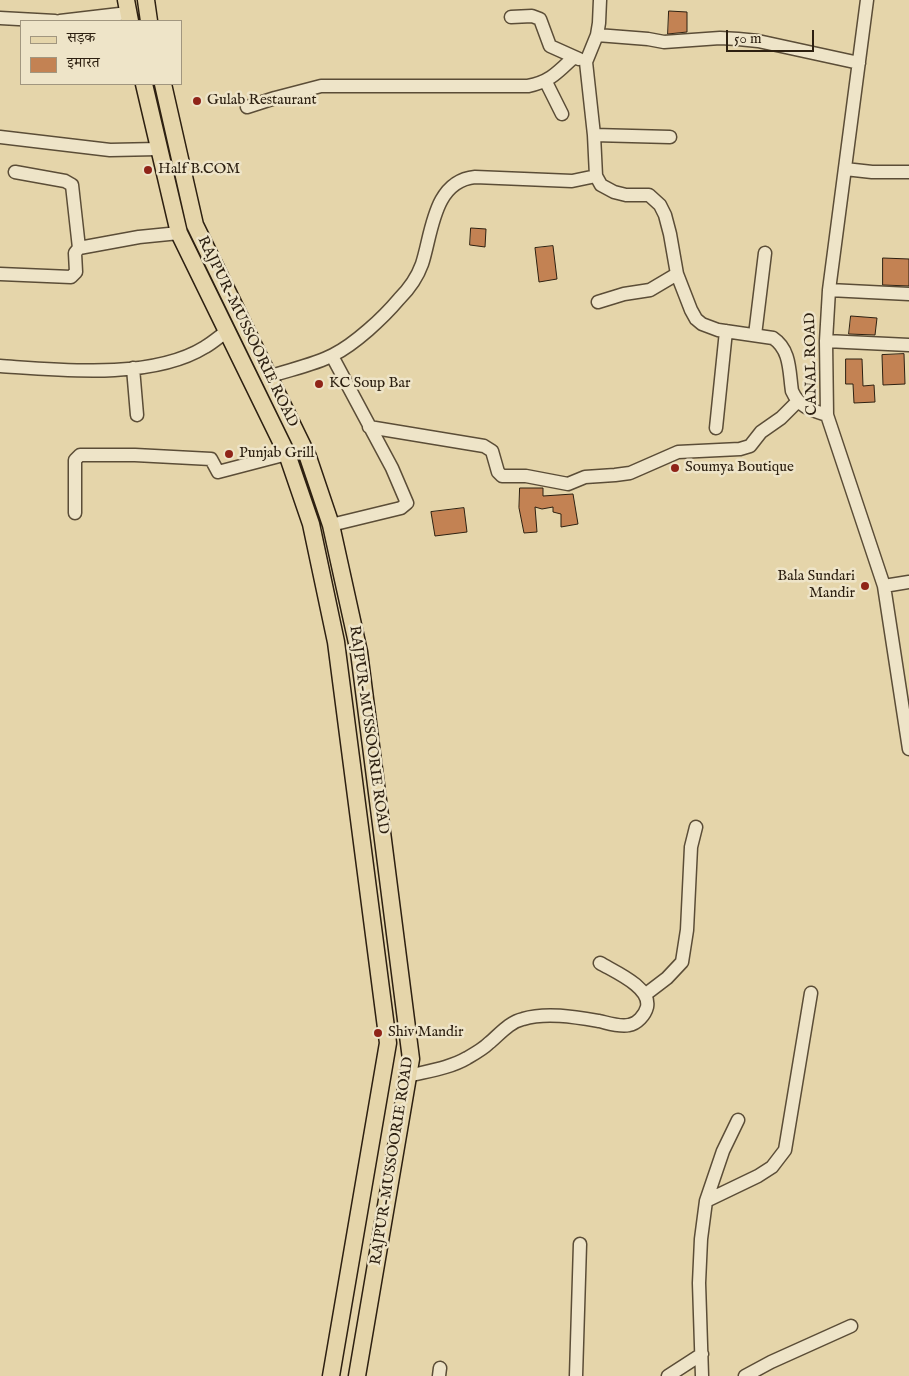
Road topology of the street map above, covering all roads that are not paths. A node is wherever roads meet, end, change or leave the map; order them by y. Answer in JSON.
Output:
{"nodes":[{"id":1,"x":146,"y":0,"type":"edge"},
{"id":2,"x":600,"y":0,"type":"edge"},
{"id":3,"x":867,"y":0,"type":"edge"},
{"id":4,"x":128,"y":12,"type":"edge"},
{"id":5,"x":511,"y":17,"type":"dead end"},
{"id":6,"x":0,"y":18,"type":"edge"},
{"id":7,"x":37,"y":20,"type":"edge"},
{"id":8,"x":68,"y":20,"type":"edge"},
{"id":9,"x":149,"y":20,"type":"edge"},
{"id":10,"x":597,"y":35,"type":"junction"},
{"id":11,"x":574,"y":57,"type":"junction"},
{"id":12,"x":586,"y":62,"type":"junction"},
{"id":13,"x":859,"y":63,"type":"junction"},
{"id":14,"x":546,"y":82,"type":"junction"},
{"id":15,"x":144,"y":85,"type":"edge"},
{"id":16,"x":163,"y":85,"type":"edge"},
{"id":17,"x":247,"y":107,"type":"dead end"},
{"id":18,"x":562,"y":114,"type":"dead end"},
{"id":19,"x":594,"y":135,"type":"junction"},
{"id":20,"x":0,"y":137,"type":"edge"},
{"id":21,"x":670,"y":137,"type":"dead end"},
{"id":22,"x":158,"y":149,"type":"junction"},
{"id":23,"x":845,"y":169,"type":"junction"},
{"id":24,"x":14,"y":172,"type":"dead end"},
{"id":25,"x":909,"y":172,"type":"edge"},
{"id":26,"x":596,"y":176,"type":"junction"},
{"id":27,"x":179,"y":233,"type":"junction"},
{"id":28,"x":79,"y":248,"type":"junction"},
{"id":29,"x":765,"y":253,"type":"dead end"},
{"id":30,"x":0,"y":274,"type":"edge"},
{"id":31,"x":677,"y":274,"type":"junction"},
{"id":32,"x":829,"y":290,"type":"junction"},
{"id":33,"x":909,"y":294,"type":"edge"},
{"id":34,"x":598,"y":302,"type":"dead end"},
{"id":35,"x":226,"y":331,"type":"junction"},
{"id":36,"x":726,"y":331,"type":"junction"},
{"id":37,"x":755,"y":336,"type":"junction"},
{"id":38,"x":826,"y":341,"type":"junction"},
{"id":39,"x":909,"y":345,"type":"edge"},
{"id":40,"x":332,"y":356,"type":"junction"},
{"id":41,"x":0,"y":366,"type":"edge"},
{"id":42,"x":133,"y":368,"type":"junction"},
{"id":43,"x":268,"y":377,"type":"junction"},
{"id":44,"x":798,"y":401,"type":"junction"},
{"id":45,"x":137,"y":415,"type":"dead end"},
{"id":46,"x":827,"y":415,"type":"junction"},
{"id":47,"x":369,"y":427,"type":"junction"},
{"id":48,"x":716,"y":428,"type":"dead end"},
{"id":49,"x":294,"y":430,"type":"junction"},
{"id":50,"x":278,"y":436,"type":"junction"},
{"id":51,"x":287,"y":454,"type":"junction"},
{"id":52,"x":75,"y":513,"type":"dead end"},
{"id":53,"x":331,"y":525,"type":"junction"},
{"id":54,"x":909,"y":582,"type":"edge"},
{"id":55,"x":884,"y":586,"type":"junction"},
{"id":56,"x":905,"y":698,"type":"edge"},
{"id":57,"x":909,"y":749,"type":"edge"},
{"id":58,"x":696,"y":827,"type":"dead end"},
{"id":59,"x":600,"y":963,"type":"dead end"},
{"id":60,"x":811,"y":993,"type":"dead end"},
{"id":61,"x":646,"y":994,"type":"junction"},
{"id":62,"x":408,"y":1076,"type":"junction"},
{"id":63,"x":738,"y":1120,"type":"dead end"},
{"id":64,"x":706,"y":1201,"type":"junction"},
{"id":65,"x":580,"y":1244,"type":"dead end"},
{"id":66,"x":851,"y":1326,"type":"dead end"},
{"id":67,"x":702,"y":1354,"type":"junction"},
{"id":68,"x":331,"y":1376,"type":"edge"},
{"id":69,"x":357,"y":1376,"type":"edge"},
{"id":70,"x":576,"y":1376,"type":"edge"},
{"id":71,"x":668,"y":1376,"type":"edge"},
{"id":72,"x":702,"y":1376,"type":"edge"},
{"id":73,"x":744,"y":1376,"type":"edge"}],
"edges":[{"from":1,"to":9,"type":"main road"},
{"from":2,"to":10,"type":"street"},
{"from":3,"to":13,"type":"street","name":"CANAL ROAD"},
{"from":4,"to":8,"type":"street"},
{"from":5,"to":11,"type":"street"},
{"from":6,"to":7,"type":"street"},
{"from":10,"to":12,"type":"street"},
{"from":10,"to":13,"type":"street"},
{"from":11,"to":12,"type":"street"},
{"from":11,"to":14,"type":"street"},
{"from":12,"to":19,"type":"street"},
{"from":13,"to":23,"type":"street","name":"CANAL ROAD"},
{"from":14,"to":17,"type":"street"},
{"from":14,"to":18,"type":"street"},
{"from":15,"to":22,"type":"main road","name":"RAJPUR-MUSSOORIE ROAD"},
{"from":16,"to":43,"type":"main road","name":"RAJPUR-MUSSOORIE ROAD"},
{"from":19,"to":21,"type":"street"},
{"from":19,"to":26,"type":"street"},
{"from":20,"to":22,"type":"street"},
{"from":22,"to":27,"type":"main road","name":"RAJPUR-MUSSOORIE ROAD"},
{"from":23,"to":25,"type":"street"},
{"from":23,"to":32,"type":"street","name":"CANAL ROAD"},
{"from":24,"to":28,"type":"street"},
{"from":26,"to":31,"type":"street"},
{"from":26,"to":40,"type":"street"},
{"from":27,"to":28,"type":"street"},
{"from":27,"to":35,"type":"main road","name":"RAJPUR-MUSSOORIE ROAD"},
{"from":28,"to":30,"type":"street"},
{"from":29,"to":37,"type":"street"},
{"from":31,"to":34,"type":"street"},
{"from":31,"to":36,"type":"street"},
{"from":32,"to":33,"type":"street"},
{"from":32,"to":38,"type":"street","name":"CANAL ROAD"},
{"from":35,"to":42,"type":"street"},
{"from":35,"to":50,"type":"main road","name":"RAJPUR-MUSSOORIE ROAD"},
{"from":36,"to":37,"type":"street"},
{"from":36,"to":48,"type":"street"},
{"from":37,"to":44,"type":"street"},
{"from":38,"to":39,"type":"street"},
{"from":38,"to":46,"type":"street","name":"CANAL ROAD"},
{"from":40,"to":43,"type":"street"},
{"from":40,"to":47,"type":"street"},
{"from":41,"to":42,"type":"street"},
{"from":42,"to":45,"type":"street"},
{"from":43,"to":49,"type":"main road","name":"RAJPUR-MUSSOORIE ROAD"},
{"from":44,"to":46,"type":"street"},
{"from":44,"to":47,"type":"street"},
{"from":46,"to":55,"type":"street","name":"CANAL ROAD"},
{"from":47,"to":53,"type":"street"},
{"from":49,"to":50,"type":"main road"},
{"from":49,"to":53,"type":"main road","name":"RAJPUR-MUSSOORIE ROAD"},
{"from":50,"to":51,"type":"main road","name":"RAJPUR-MUSSOORIE ROAD"},
{"from":51,"to":52,"type":"street"},
{"from":51,"to":68,"type":"main road","name":"RAJPUR-MUSSOORIE ROAD"},
{"from":53,"to":62,"type":"main road","name":"RAJPUR-MUSSOORIE ROAD"},
{"from":54,"to":55,"type":"street"},
{"from":55,"to":56,"type":"street","name":"CANAL ROAD"},
{"from":56,"to":57,"type":"street","name":"CANAL ROAD"},
{"from":58,"to":61,"type":"street"},
{"from":59,"to":61,"type":"street"},
{"from":60,"to":64,"type":"street"},
{"from":61,"to":62,"type":"street"},
{"from":62,"to":69,"type":"main road","name":"RAJPUR-MUSSOORIE ROAD"},
{"from":63,"to":64,"type":"street"},
{"from":64,"to":67,"type":"street"},
{"from":65,"to":70,"type":"street"},
{"from":66,"to":73,"type":"street"},
{"from":67,"to":71,"type":"street"},
{"from":67,"to":72,"type":"street"}]}
